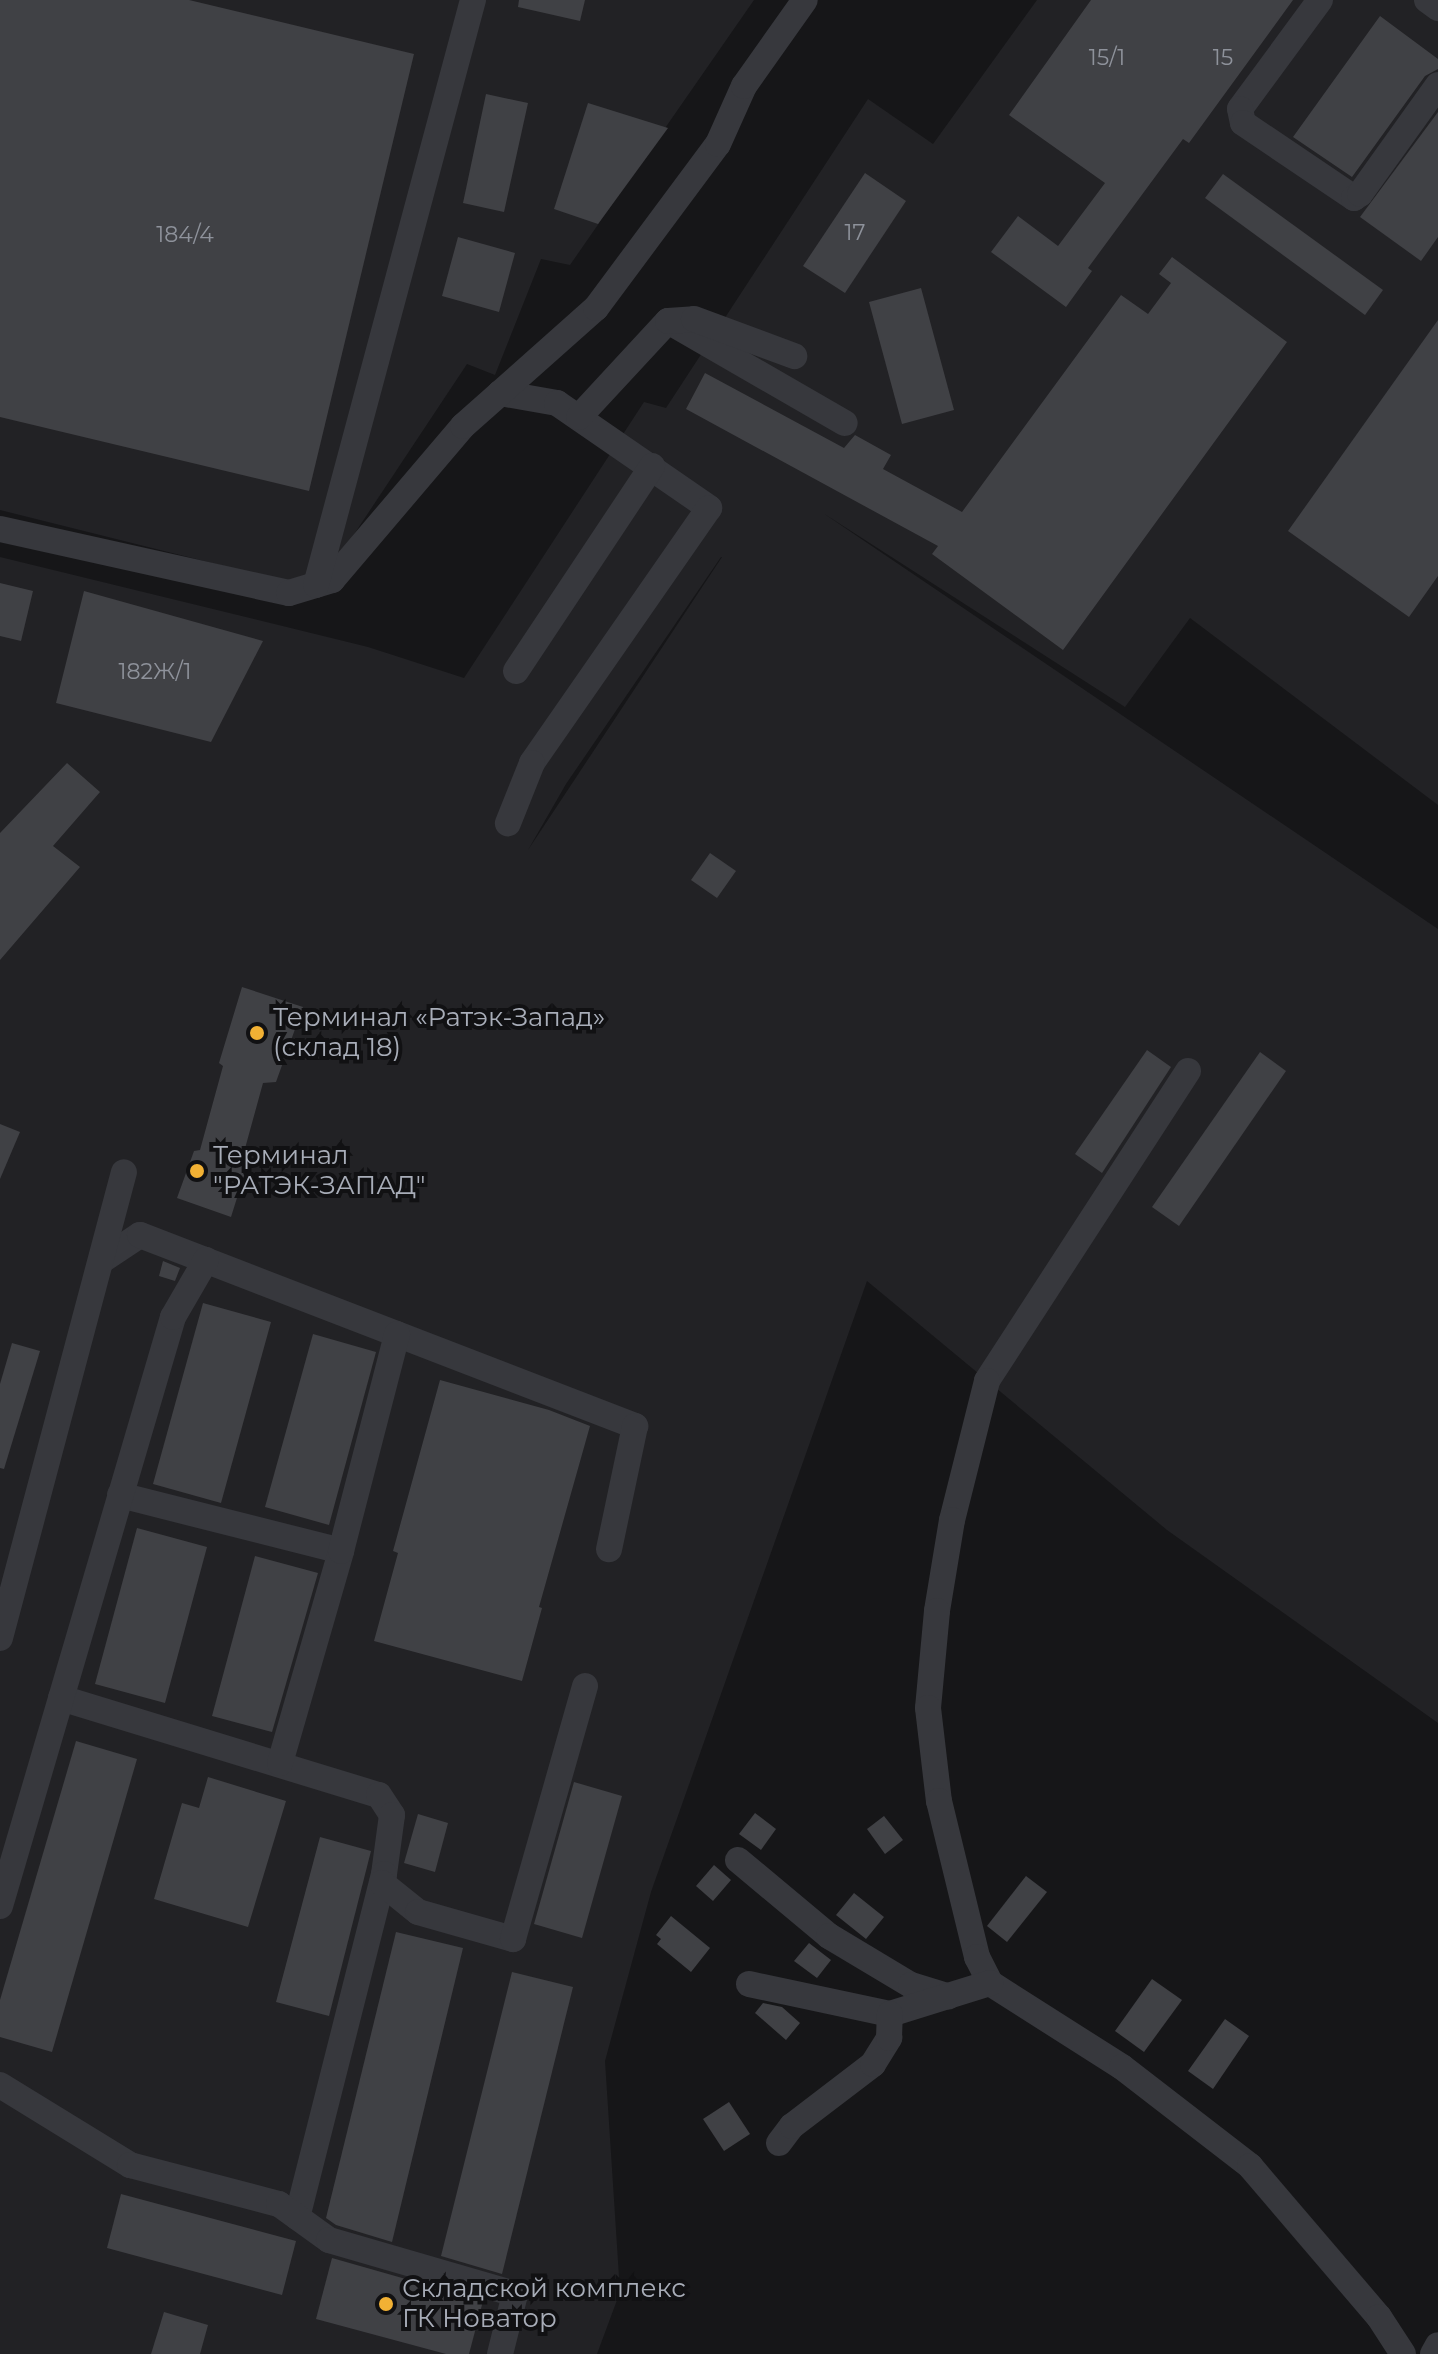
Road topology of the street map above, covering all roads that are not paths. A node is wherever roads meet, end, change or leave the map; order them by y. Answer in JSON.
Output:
{"nodes":[{"id":1,"x":473,"y":0,"type":"edge"},
{"id":2,"x":805,"y":0,"type":"edge"},
{"id":3,"x":1320,"y":0,"type":"edge"},
{"id":4,"x":1427,"y":0,"type":"edge"},
{"id":5,"x":1438,"y":8,"type":"edge"},
{"id":6,"x":1438,"y":85,"type":"edge"},
{"id":7,"x":668,"y":321,"type":"junction"},
{"id":8,"x":794,"y":356,"type":"dead end"},
{"id":9,"x":500,"y":393,"type":"junction"},
{"id":10,"x":579,"y":417,"type":"junction"},
{"id":11,"x":845,"y":423,"type":"dead end"},
{"id":12,"x":652,"y":466,"type":"junction"},
{"id":13,"x":0,"y":529,"type":"edge"},
{"id":14,"x":316,"y":585,"type":"junction"},
{"id":15,"x":516,"y":671,"type":"dead end"},
{"id":16,"x":508,"y":823,"type":"dead end"},
{"id":17,"x":1188,"y":1071,"type":"dead end"},
{"id":18,"x":124,"y":1172,"type":"dead end"},
{"id":19,"x":206,"y":1260,"type":"junction"},
{"id":20,"x":101,"y":1261,"type":"junction"},
{"id":21,"x":397,"y":1334,"type":"junction"},
{"id":22,"x":120,"y":1495,"type":"junction"},
{"id":23,"x":609,"y":1549,"type":"dead end"},
{"id":24,"x":341,"y":1551,"type":"junction"},
{"id":25,"x":0,"y":1638,"type":"edge"},
{"id":26,"x":585,"y":1686,"type":"dead end"},
{"id":27,"x":61,"y":1698,"type":"junction"},
{"id":28,"x":280,"y":1763,"type":"junction"},
{"id":29,"x":738,"y":1860,"type":"dead end"},
{"id":30,"x":382,"y":1883,"type":"junction"},
{"id":31,"x":0,"y":1906,"type":"edge"},
{"id":32,"x":990,"y":1983,"type":"junction"},
{"id":33,"x":749,"y":1984,"type":"dead end"},
{"id":34,"x":948,"y":1996,"type":"junction"},
{"id":35,"x":890,"y":2014,"type":"junction"},
{"id":36,"x":0,"y":2085,"type":"edge"},
{"id":37,"x":779,"y":2143,"type":"dead end"},
{"id":38,"x":297,"y":2217,"type":"junction"},
{"id":39,"x":1438,"y":2345,"type":"edge"},
{"id":40,"x":500,"y":2354,"type":"edge"},
{"id":41,"x":1403,"y":2354,"type":"edge"},
{"id":42,"x":1433,"y":2354,"type":"edge"}],
"edges":[{"from":1,"to":14,"type":"street"},
{"from":2,"to":9,"type":"street"},
{"from":3,"to":6,"type":"street"},
{"from":4,"to":5,"type":"street"},
{"from":7,"to":8,"type":"street"},
{"from":7,"to":10,"type":"street"},
{"from":7,"to":11,"type":"street"},
{"from":9,"to":10,"type":"street"},
{"from":9,"to":14,"type":"street"},
{"from":10,"to":12,"type":"street"},
{"from":12,"to":15,"type":"street"},
{"from":12,"to":16,"type":"street"},
{"from":13,"to":14,"type":"street"},
{"from":17,"to":32,"type":"street"},
{"from":18,"to":20,"type":"street"},
{"from":19,"to":20,"type":"street"},
{"from":19,"to":21,"type":"street"},
{"from":19,"to":22,"type":"street"},
{"from":20,"to":25,"type":"street"},
{"from":21,"to":23,"type":"street"},
{"from":21,"to":24,"type":"street"},
{"from":22,"to":24,"type":"street"},
{"from":22,"to":27,"type":"street"},
{"from":24,"to":28,"type":"street"},
{"from":26,"to":30,"type":"street"},
{"from":27,"to":28,"type":"street"},
{"from":27,"to":31,"type":"street"},
{"from":28,"to":30,"type":"street"},
{"from":29,"to":34,"type":"street"},
{"from":30,"to":38,"type":"street"},
{"from":32,"to":34,"type":"street"},
{"from":32,"to":41,"type":"street"},
{"from":33,"to":35,"type":"street"},
{"from":34,"to":35,"type":"street"},
{"from":35,"to":37,"type":"street"},
{"from":36,"to":38,"type":"street"},
{"from":38,"to":40,"type":"street"},
{"from":39,"to":42,"type":"street"}]}
